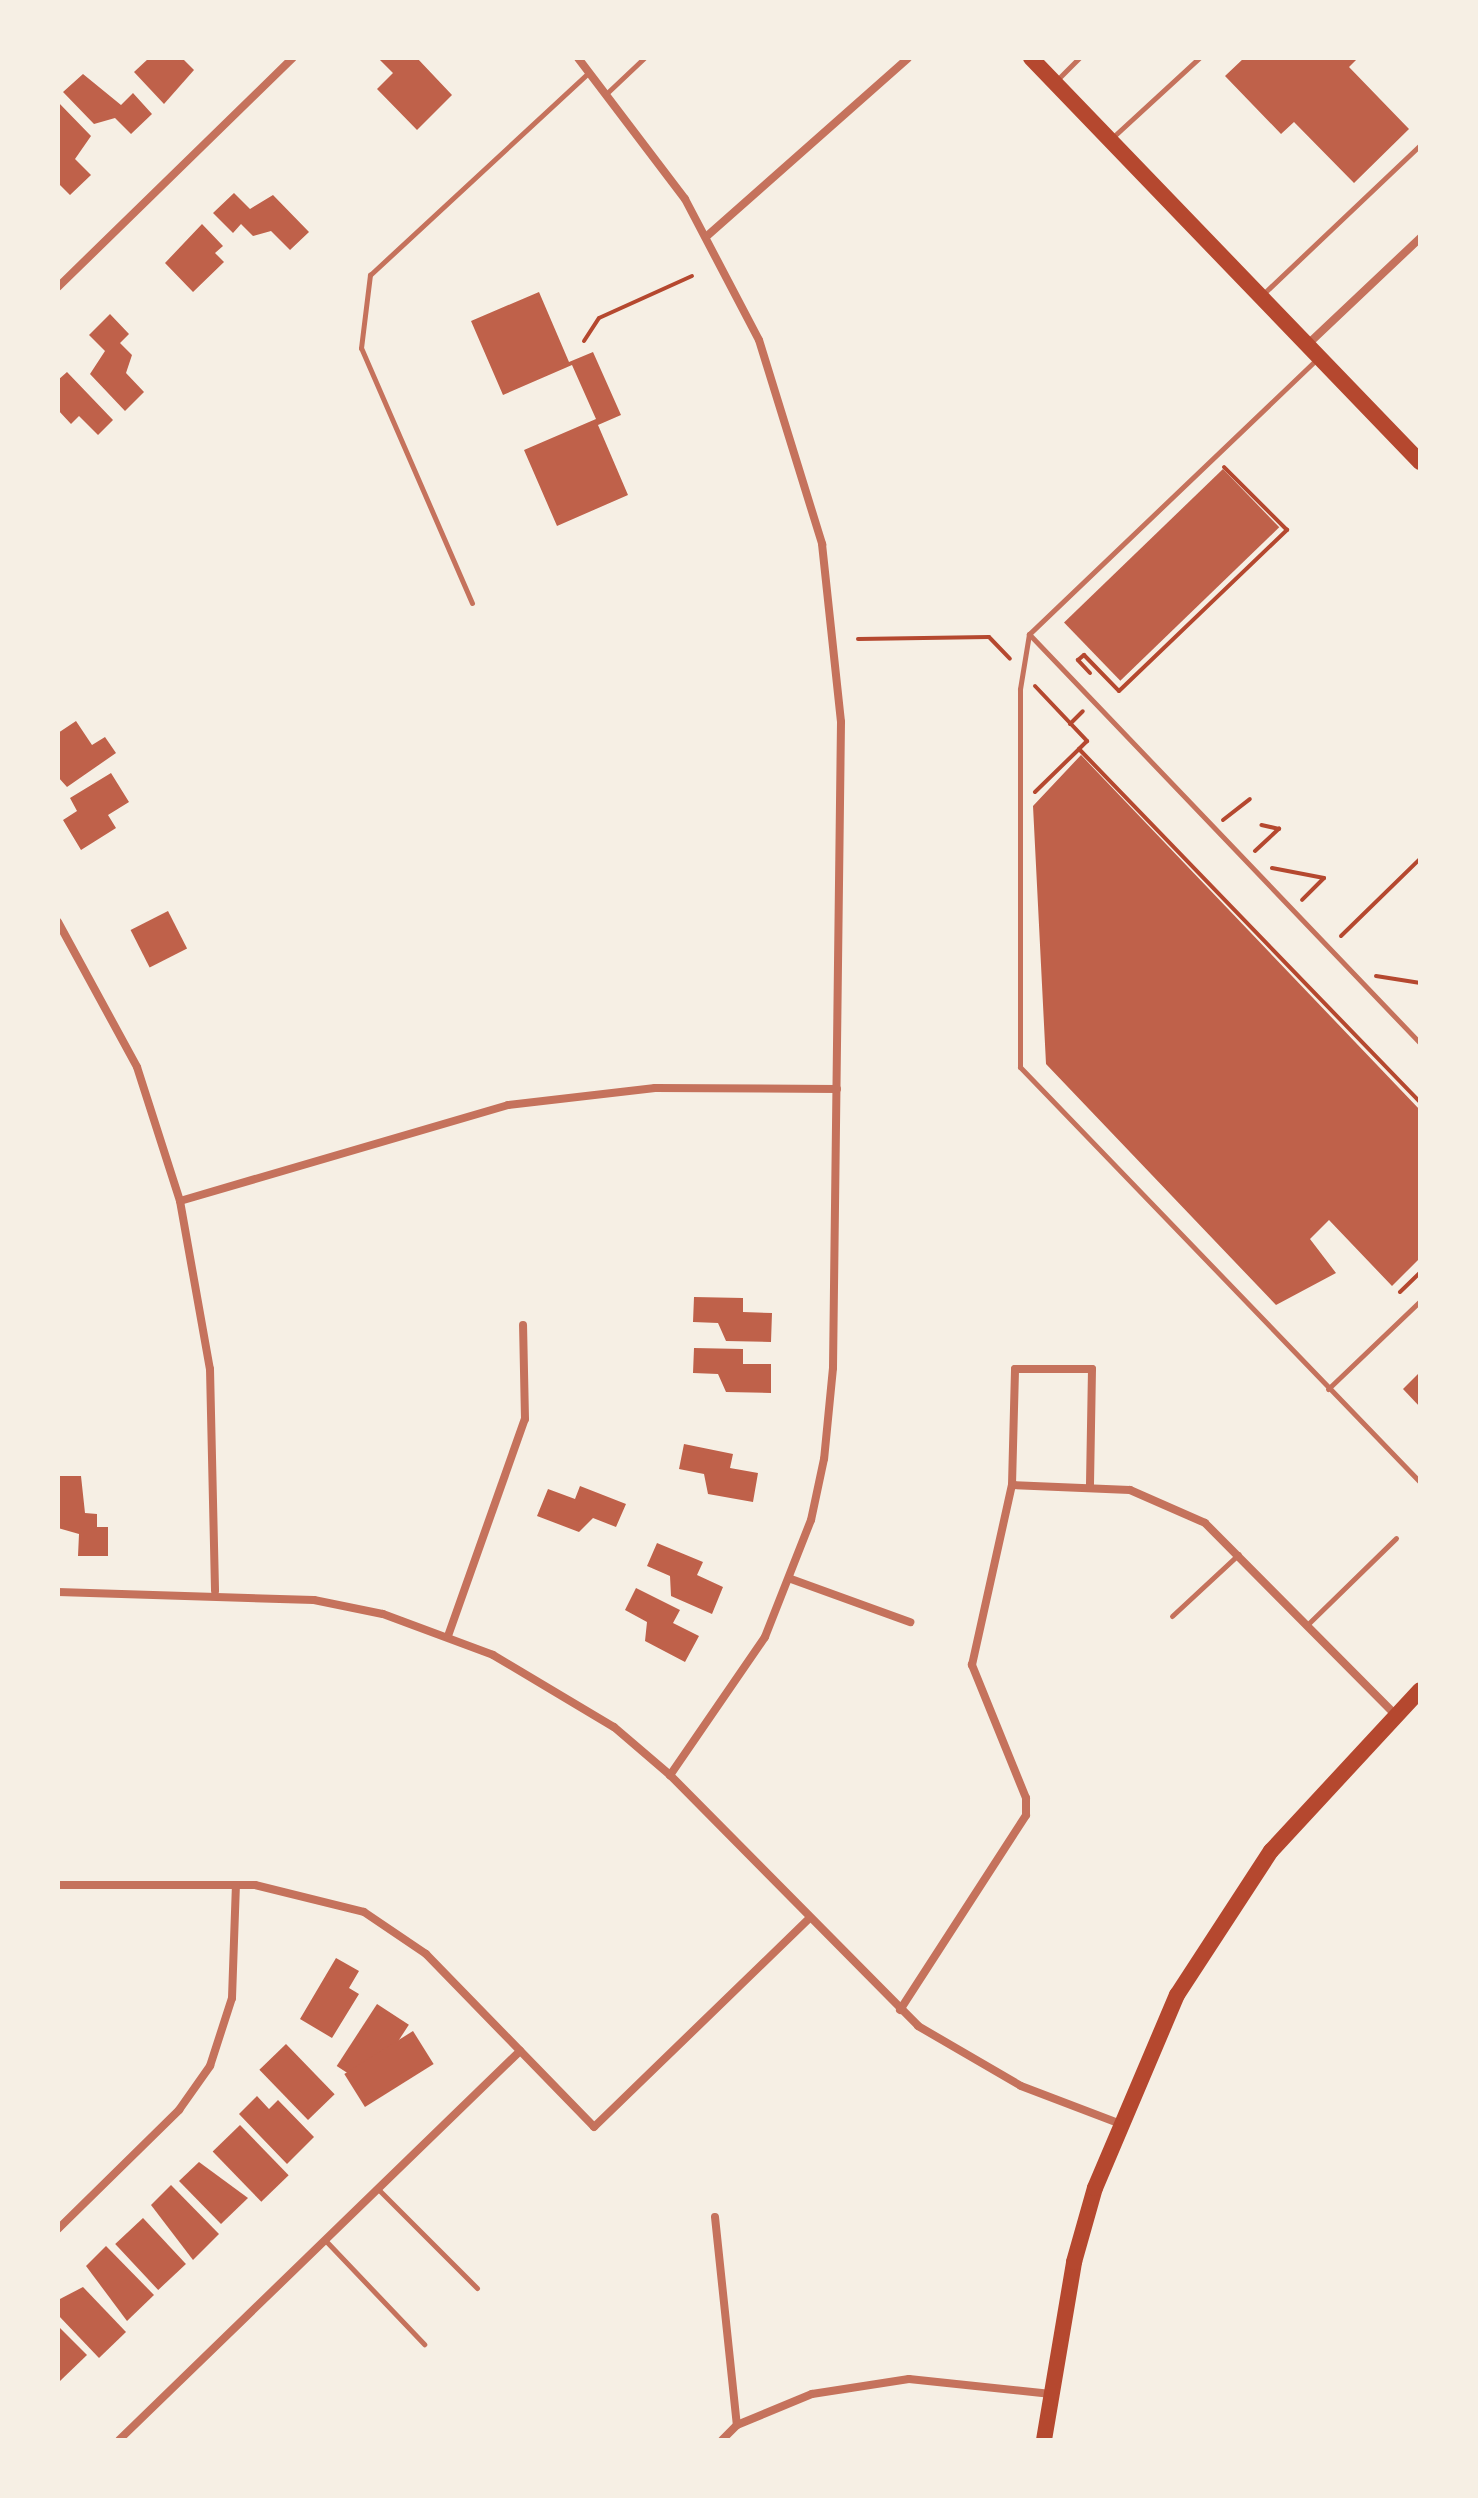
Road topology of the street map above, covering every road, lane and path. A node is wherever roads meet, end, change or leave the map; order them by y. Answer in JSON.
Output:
{"nodes":[{"id":1,"x":293,"y":58,"type":"edge"},
{"id":2,"x":578,"y":58,"type":"edge"},
{"id":3,"x":644,"y":58,"type":"edge"},
{"id":4,"x":908,"y":58,"type":"edge"},
{"id":5,"x":1031,"y":58,"type":"edge"},
{"id":6,"x":1079,"y":58,"type":"edge"},
{"id":7,"x":1199,"y":58,"type":"edge"},
{"id":8,"x":590,"y":72,"type":"junction"},
{"id":9,"x":1055,"y":83,"type":"junction"},
{"id":10,"x":607,"y":93,"type":"junction"},
{"id":11,"x":1109,"y":140,"type":"junction"},
{"id":12,"x":1420,"y":145,"type":"edge"},
{"id":13,"x":707,"y":236,"type":"junction"},
{"id":14,"x":1420,"y":238,"type":"edge"},
{"id":15,"x":692,"y":276,"type":"dead end"},
{"id":16,"x":58,"y":287,"type":"edge"},
{"id":17,"x":1260,"y":297,"type":"junction"},
{"id":18,"x":584,"y":341,"type":"dead end"},
{"id":19,"x":1307,"y":345,"type":"junction"},
{"id":20,"x":1319,"y":358,"type":"junction"},
{"id":21,"x":1420,"y":462,"type":"edge"},
{"id":22,"x":1224,"y":466,"type":"dead end"},
{"id":23,"x":472,"y":603,"type":"dead end"},
{"id":24,"x":1029,"y":634,"type":"junction"},
{"id":25,"x":858,"y":639,"type":"dead end"},
{"id":26,"x":1023,"y":673,"type":"junction"},
{"id":27,"x":1093,"y":701,"type":"junction"},
{"id":28,"x":1070,"y":724,"type":"junction"},
{"id":29,"x":1079,"y":749,"type":"junction"},
{"id":30,"x":1034,"y":793,"type":"dead end"},
{"id":31,"x":1261,"y":825,"type":"dead end"},
{"id":32,"x":1250,"y":856,"type":"dead end"},
{"id":33,"x":1420,"y":859,"type":"edge"},
{"id":34,"x":1267,"y":873,"type":"dead end"},
{"id":35,"x":1297,"y":904,"type":"dead end"},
{"id":36,"x":58,"y":922,"type":"edge"},
{"id":37,"x":1341,"y":936,"type":"dead end"},
{"id":38,"x":1371,"y":980,"type":"dead end"},
{"id":39,"x":1420,"y":983,"type":"edge"},
{"id":40,"x":1420,"y":1043,"type":"edge"},
{"id":41,"x":837,"y":1089,"type":"junction"},
{"id":42,"x":1420,"y":1102,"type":"edge"},
{"id":43,"x":180,"y":1201,"type":"junction"},
{"id":44,"x":1420,"y":1273,"type":"edge"},
{"id":45,"x":1400,"y":1292,"type":"dead end"},
{"id":46,"x":1420,"y":1301,"type":"edge"},
{"id":47,"x":523,"y":1325,"type":"dead end"},
{"id":48,"x":1328,"y":1389,"type":"junction"},
{"id":49,"x":1420,"y":1482,"type":"edge"},
{"id":50,"x":1012,"y":1485,"type":"junction"},
{"id":51,"x":1090,"y":1488,"type":"junction"},
{"id":52,"x":1396,"y":1538,"type":"dead end"},
{"id":53,"x":1240,"y":1553,"type":"junction"},
{"id":54,"x":791,"y":1579,"type":"junction"},
{"id":55,"x":215,"y":1591,"type":"junction"},
{"id":56,"x":58,"y":1592,"type":"edge"},
{"id":57,"x":1172,"y":1616,"type":"dead end"},
{"id":58,"x":910,"y":1622,"type":"dead end"},
{"id":59,"x":1308,"y":1624,"type":"junction"},
{"id":60,"x":448,"y":1636,"type":"junction"},
{"id":61,"x":1420,"y":1690,"type":"edge"},
{"id":62,"x":1395,"y":1714,"type":"junction"},
{"id":63,"x":670,"y":1775,"type":"junction"},
{"id":64,"x":58,"y":1885,"type":"edge"},
{"id":65,"x":236,"y":1885,"type":"junction"},
{"id":66,"x":809,"y":1919,"type":"junction"},
{"id":67,"x":900,"y":2010,"type":"junction"},
{"id":68,"x":520,"y":2051,"type":"junction"},
{"id":69,"x":1118,"y":2123,"type":"junction"},
{"id":70,"x":378,"y":2189,"type":"junction"},
{"id":71,"x":715,"y":2217,"type":"dead end"},
{"id":72,"x":58,"y":2229,"type":"edge"},
{"id":73,"x":325,"y":2240,"type":"junction"},
{"id":74,"x":477,"y":2288,"type":"dead end"},
{"id":75,"x":424,"y":2344,"type":"dead end"},
{"id":76,"x":1051,"y":2394,"type":"junction"},
{"id":77,"x":737,"y":2425,"type":"junction"},
{"id":78,"x":119,"y":2440,"type":"edge"},
{"id":79,"x":722,"y":2440,"type":"edge"},
{"id":80,"x":1044,"y":2440,"type":"edge"}],
"edges":[{"from":1,"to":16,"type":"street"},
{"from":2,"to":8,"type":"street"},
{"from":3,"to":10,"type":"lane"},
{"from":4,"to":13,"type":"street"},
{"from":5,"to":9,"type":"main road"},
{"from":6,"to":9,"type":"lane"},
{"from":7,"to":11,"type":"lane"},
{"from":8,"to":10,"type":"street"},
{"from":8,"to":23,"type":"lane"},
{"from":9,"to":11,"type":"main road"},
{"from":10,"to":13,"type":"street"},
{"from":11,"to":17,"type":"main road"},
{"from":12,"to":17,"type":"lane"},
{"from":13,"to":41,"type":"street"},
{"from":14,"to":19,"type":"street"},
{"from":15,"to":18,"type":"path"},
{"from":17,"to":19,"type":"main road"},
{"from":19,"to":20,"type":"main road"},
{"from":20,"to":21,"type":"main road"},
{"from":20,"to":24,"type":"lane"},
{"from":22,"to":27,"type":"path"},
{"from":24,"to":26,"type":"lane"},
{"from":24,"to":27,"type":"lane"},
{"from":25,"to":26,"type":"path"},
{"from":26,"to":28,"type":"path"},
{"from":26,"to":48,"type":"lane"},
{"from":27,"to":28,"type":"path"},
{"from":27,"to":40,"type":"lane"},
{"from":28,"to":29,"type":"path"},
{"from":29,"to":30,"type":"path"},
{"from":29,"to":42,"type":"path"},
{"from":31,"to":32,"type":"path"},
{"from":33,"to":37,"type":"path"},
{"from":34,"to":35,"type":"path"},
{"from":36,"to":43,"type":"street"},
{"from":38,"to":39,"type":"path"},
{"from":41,"to":43,"type":"street"},
{"from":41,"to":54,"type":"street"},
{"from":43,"to":55,"type":"street"},
{"from":44,"to":45,"type":"path"},
{"from":46,"to":48,"type":"lane"},
{"from":47,"to":60,"type":"street"},
{"from":48,"to":49,"type":"lane"},
{"from":50,"to":51,"type":"street"},
{"from":50,"to":51,"type":"street"},
{"from":50,"to":67,"type":"street"},
{"from":51,"to":53,"type":"street"},
{"from":52,"to":59,"type":"lane"},
{"from":53,"to":57,"type":"lane"},
{"from":53,"to":59,"type":"street"},
{"from":54,"to":58,"type":"street"},
{"from":54,"to":63,"type":"street"},
{"from":55,"to":56,"type":"street"},
{"from":55,"to":60,"type":"street"},
{"from":59,"to":62,"type":"street"},
{"from":60,"to":63,"type":"street"},
{"from":61,"to":62,"type":"main road"},
{"from":62,"to":69,"type":"main road"},
{"from":63,"to":66,"type":"street"},
{"from":64,"to":65,"type":"street"},
{"from":65,"to":68,"type":"street"},
{"from":65,"to":72,"type":"street"},
{"from":66,"to":67,"type":"street"},
{"from":66,"to":68,"type":"street"},
{"from":67,"to":69,"type":"street"},
{"from":68,"to":70,"type":"street"},
{"from":69,"to":76,"type":"main road"},
{"from":70,"to":73,"type":"street"},
{"from":70,"to":74,"type":"lane"},
{"from":71,"to":77,"type":"street"},
{"from":73,"to":75,"type":"lane"},
{"from":73,"to":78,"type":"street"},
{"from":76,"to":77,"type":"street"},
{"from":76,"to":80,"type":"main road"},
{"from":77,"to":79,"type":"street"}]}
